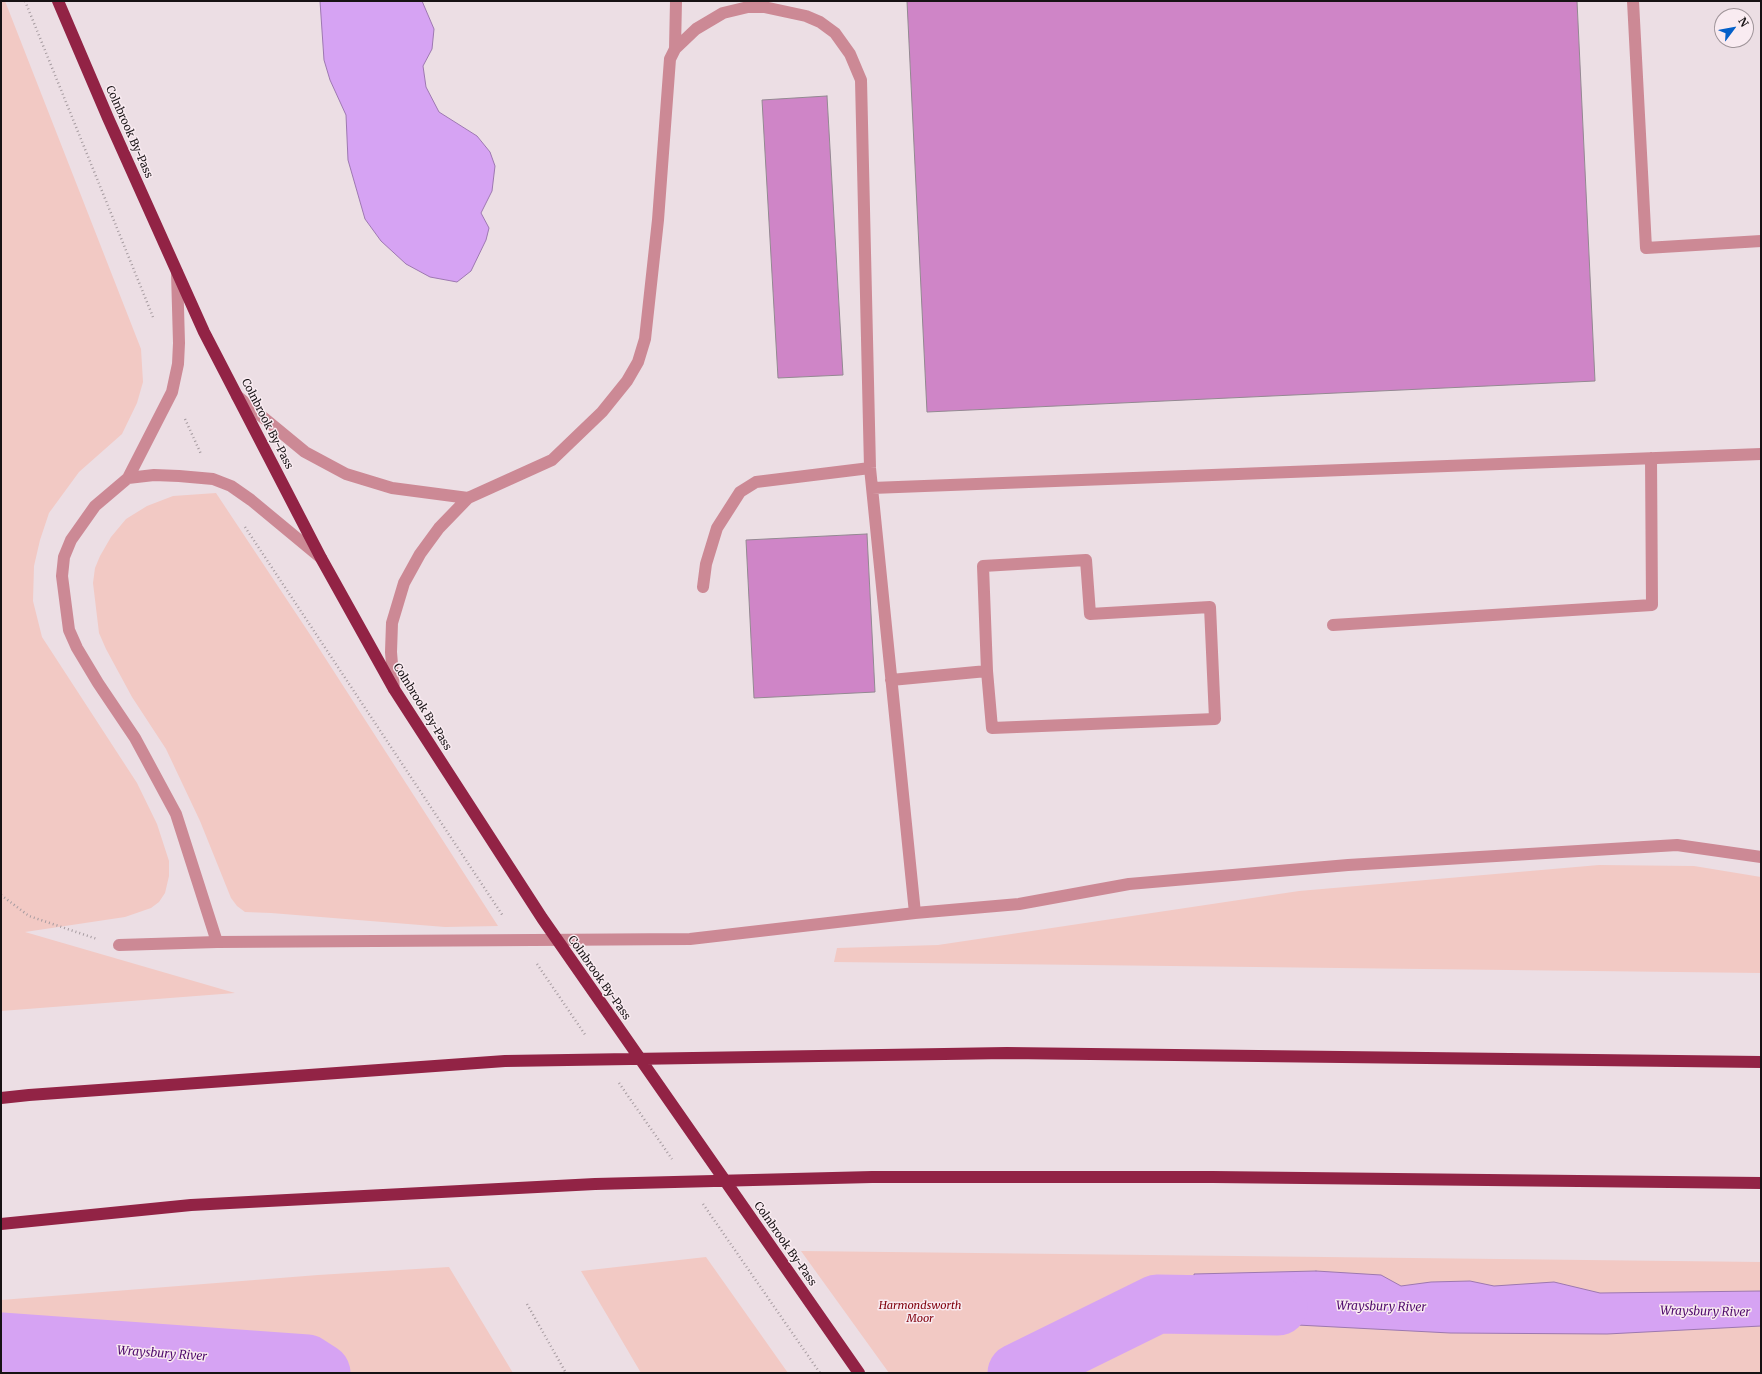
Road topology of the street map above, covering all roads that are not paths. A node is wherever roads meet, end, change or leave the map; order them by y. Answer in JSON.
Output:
{"nodes":[{"id":1,"x":58,"y":1,"type":"edge"},
{"id":2,"x":676,"y":1,"type":"edge"},
{"id":3,"x":1632,"y":1,"type":"edge"},
{"id":4,"x":675,"y":50,"type":"junction"},
{"id":5,"x":1761,"y":241,"type":"edge"},
{"id":6,"x":177,"y":272,"type":"junction"},
{"id":7,"x":238,"y":396,"type":"junction"},
{"id":8,"x":1761,"y":454,"type":"edge"},
{"id":9,"x":1651,"y":458,"type":"junction"},
{"id":10,"x":870,"y":468,"type":"junction"},
{"id":11,"x":128,"y":478,"type":"junction"},
{"id":12,"x":872,"y":488,"type":"junction"},
{"id":13,"x":468,"y":498,"type":"junction"},
{"id":14,"x":321,"y":558,"type":"junction"},
{"id":15,"x":703,"y":587,"type":"dead end"},
{"id":16,"x":1332,"y":625,"type":"dead end"},
{"id":17,"x":987,"y":671,"type":"junction"},
{"id":18,"x":891,"y":680,"type":"junction"},
{"id":19,"x":394,"y":689,"type":"junction"},
{"id":20,"x":1761,"y":857,"type":"edge"},
{"id":21,"x":915,"y":913,"type":"junction"},
{"id":22,"x":217,"y":942,"type":"junction"},
{"id":23,"x":118,"y":945,"type":"road end"},
{"id":24,"x":1761,"y":1062,"type":"edge"},
{"id":25,"x":1,"y":1098,"type":"edge"},
{"id":26,"x":1761,"y":1183,"type":"edge"},
{"id":27,"x":1,"y":1224,"type":"edge"},
{"id":28,"x":859,"y":1373,"type":"edge"}],
"edges":[{"from":1,"to":6,"type":"highway","name":"Colnbrook By-Pass"},
{"from":2,"to":4,"type":"street"},
{"from":3,"to":5,"type":"street"},
{"from":4,"to":10,"type":"street"},
{"from":4,"to":13,"type":"street"},
{"from":6,"to":7,"type":"highway","name":"Colnbrook By-Pass"},
{"from":6,"to":11,"type":"street"},
{"from":7,"to":13,"type":"street"},
{"from":7,"to":14,"type":"highway","name":"Colnbrook By-Pass"},
{"from":8,"to":9,"type":"street"},
{"from":9,"to":12,"type":"street"},
{"from":9,"to":16,"type":"street"},
{"from":10,"to":12,"type":"street"},
{"from":10,"to":15,"type":"street"},
{"from":11,"to":14,"type":"street"},
{"from":11,"to":22,"type":"street"},
{"from":12,"to":18,"type":"street"},
{"from":13,"to":19,"type":"street"},
{"from":14,"to":19,"type":"highway","name":"Colnbrook By-Pass"},
{"from":17,"to":17,"type":"street"},
{"from":17,"to":18,"type":"street"},
{"from":18,"to":21,"type":"street"},
{"from":19,"to":28,"type":"highway","name":"Colnbrook By-Pass"},
{"from":20,"to":21,"type":"street"},
{"from":21,"to":22,"type":"street"},
{"from":22,"to":23,"type":"street"},
{"from":24,"to":25,"type":"highway"},
{"from":26,"to":27,"type":"highway"}]}
